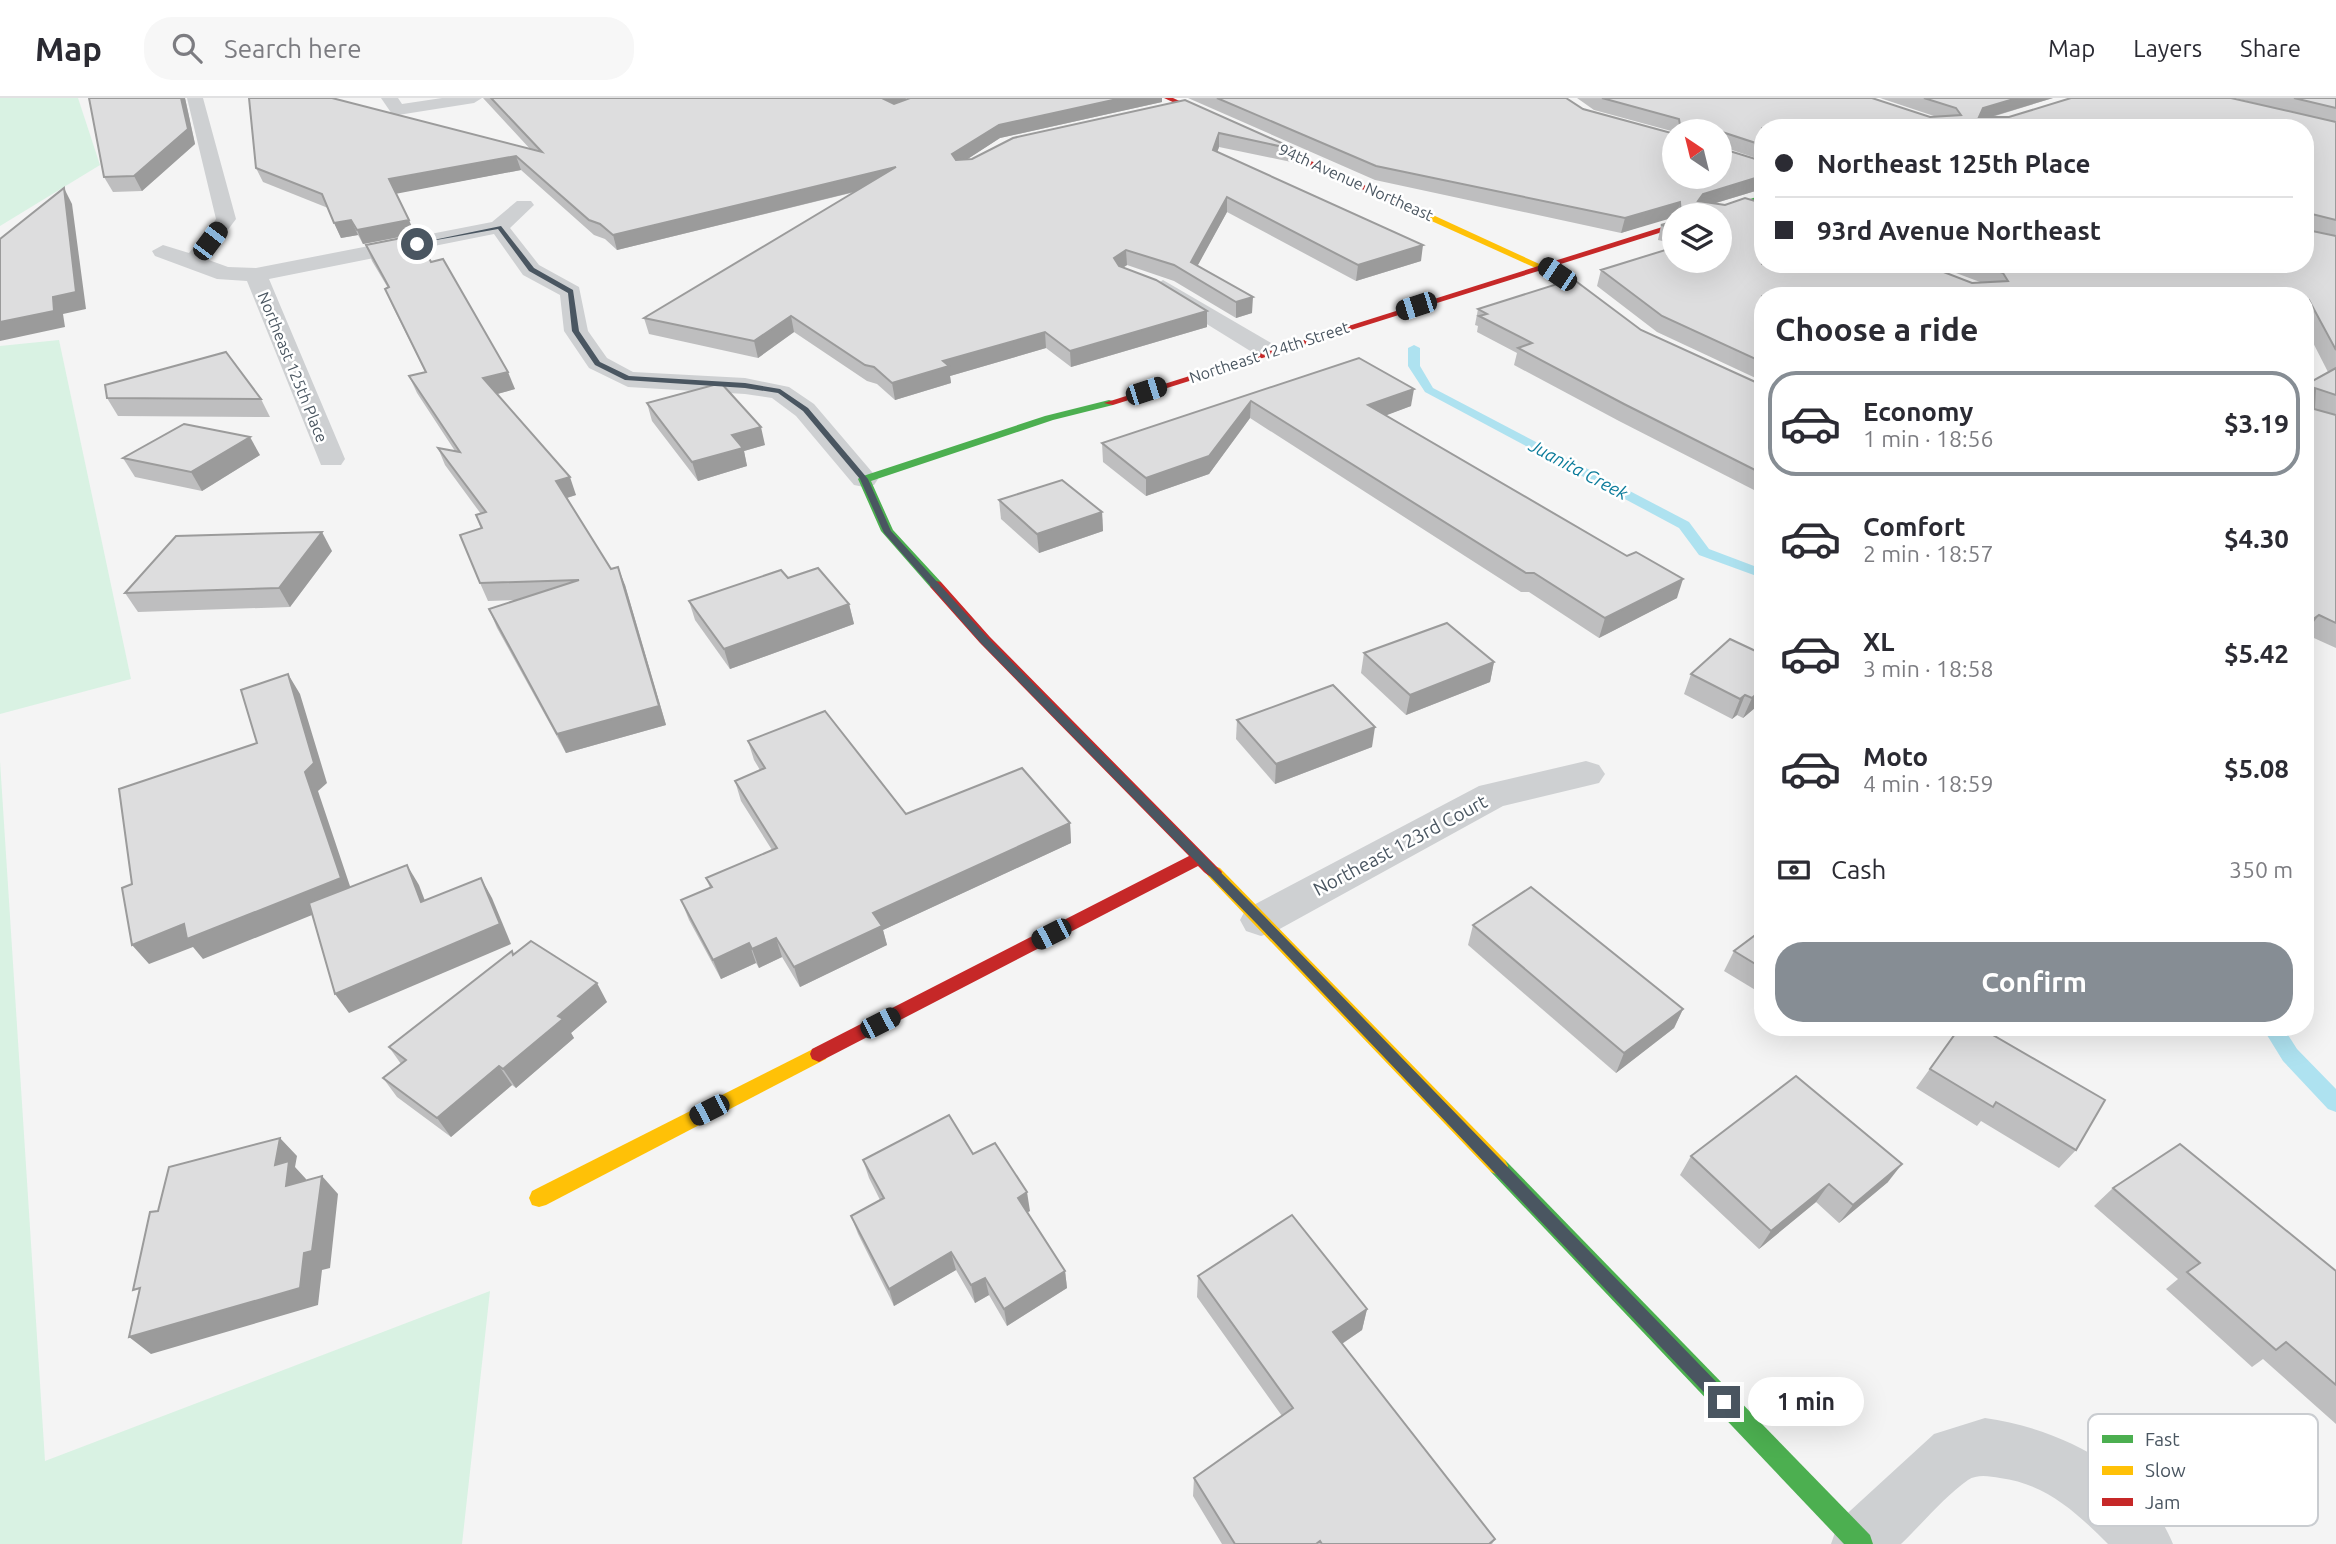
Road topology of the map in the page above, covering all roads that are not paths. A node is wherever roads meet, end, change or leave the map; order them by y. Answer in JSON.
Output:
{"nodes":[{"id":1,"x":195,"y":98,"type":"edge"},
{"id":2,"x":390,"y":98,"type":"edge"},
{"id":3,"x":474,"y":98,"type":"edge"},
{"id":4,"x":1175,"y":102,"type":"edge"},
{"id":5,"x":1152,"y":112,"type":"edge"},
{"id":6,"x":1754,"y":200,"type":"edge"},
{"id":7,"x":1742,"y":204,"type":"junction"},
{"id":8,"x":524,"y":205,"type":"dead end"},
{"id":9,"x":1732,"y":207,"type":"edge"},
{"id":10,"x":1754,"y":208,"type":"edge"},
{"id":11,"x":499,"y":227,"type":"junction"},
{"id":12,"x":1662,"y":229,"type":"edge"},
{"id":13,"x":163,"y":251,"type":"dead end"},
{"id":14,"x":193,"y":262,"type":"junction"},
{"id":15,"x":1545,"y":266,"type":"junction"},
{"id":16,"x":256,"y":275,"type":"junction"},
{"id":17,"x":1141,"y":278,"type":"edge"},
{"id":18,"x":1569,"y":282,"type":"edge"},
{"id":19,"x":1269,"y":352,"type":"junction"},
{"id":20,"x":331,"y":459,"type":"dead end"},
{"id":21,"x":864,"y":479,"type":"junction"},
{"id":22,"x":1586,"y":774,"type":"dead end"},
{"id":23,"x":1197,"y":859,"type":"junction"},
{"id":24,"x":1261,"y":920,"type":"junction"},
{"id":25,"x":539,"y":1198,"type":"dead end"},
{"id":26,"x":2088,"y":1486,"type":"edge"},
{"id":27,"x":2132,"y":1526,"type":"edge"},
{"id":28,"x":1860,"y":1543,"type":"edge"},
{"id":29,"x":2143,"y":1544,"type":"edge"}],
"edges":[{"from":1,"to":14,"type":"street"},
{"from":2,"to":3,"type":"street"},
{"from":4,"to":5,"type":"street"},
{"from":4,"to":15,"type":"street","name":"94th Avenue Northeast"},
{"from":6,"to":7,"type":"street"},
{"from":7,"to":9,"type":"street"},
{"from":7,"to":10,"type":"street"},
{"from":8,"to":11,"type":"street"},
{"from":11,"to":16,"type":"street","name":"Northeast 125th Place"},
{"from":11,"to":21,"type":"street"},
{"from":12,"to":15,"type":"street","name":"Northeast 124th Street"},
{"from":13,"to":14,"type":"street","name":"Northeast 125th Place"},
{"from":14,"to":16,"type":"street","name":"Northeast 125th Place"},
{"from":15,"to":18,"type":"street","name":"94th Avenue Northeast"},
{"from":15,"to":19,"type":"street","name":"Northeast 124th Street"},
{"from":16,"to":20,"type":"street","name":"Northeast 125th Place"},
{"from":17,"to":19,"type":"street"},
{"from":19,"to":21,"type":"street","name":"Northeast 124th Street"},
{"from":21,"to":23,"type":"street"},
{"from":22,"to":24,"type":"street","name":"Northeast 123rd Court"},
{"from":23,"to":24,"type":"street"},
{"from":23,"to":25,"type":"street"},
{"from":24,"to":28,"type":"street"},
{"from":26,"to":28,"type":"street"},
{"from":27,"to":29,"type":"street"}]}
